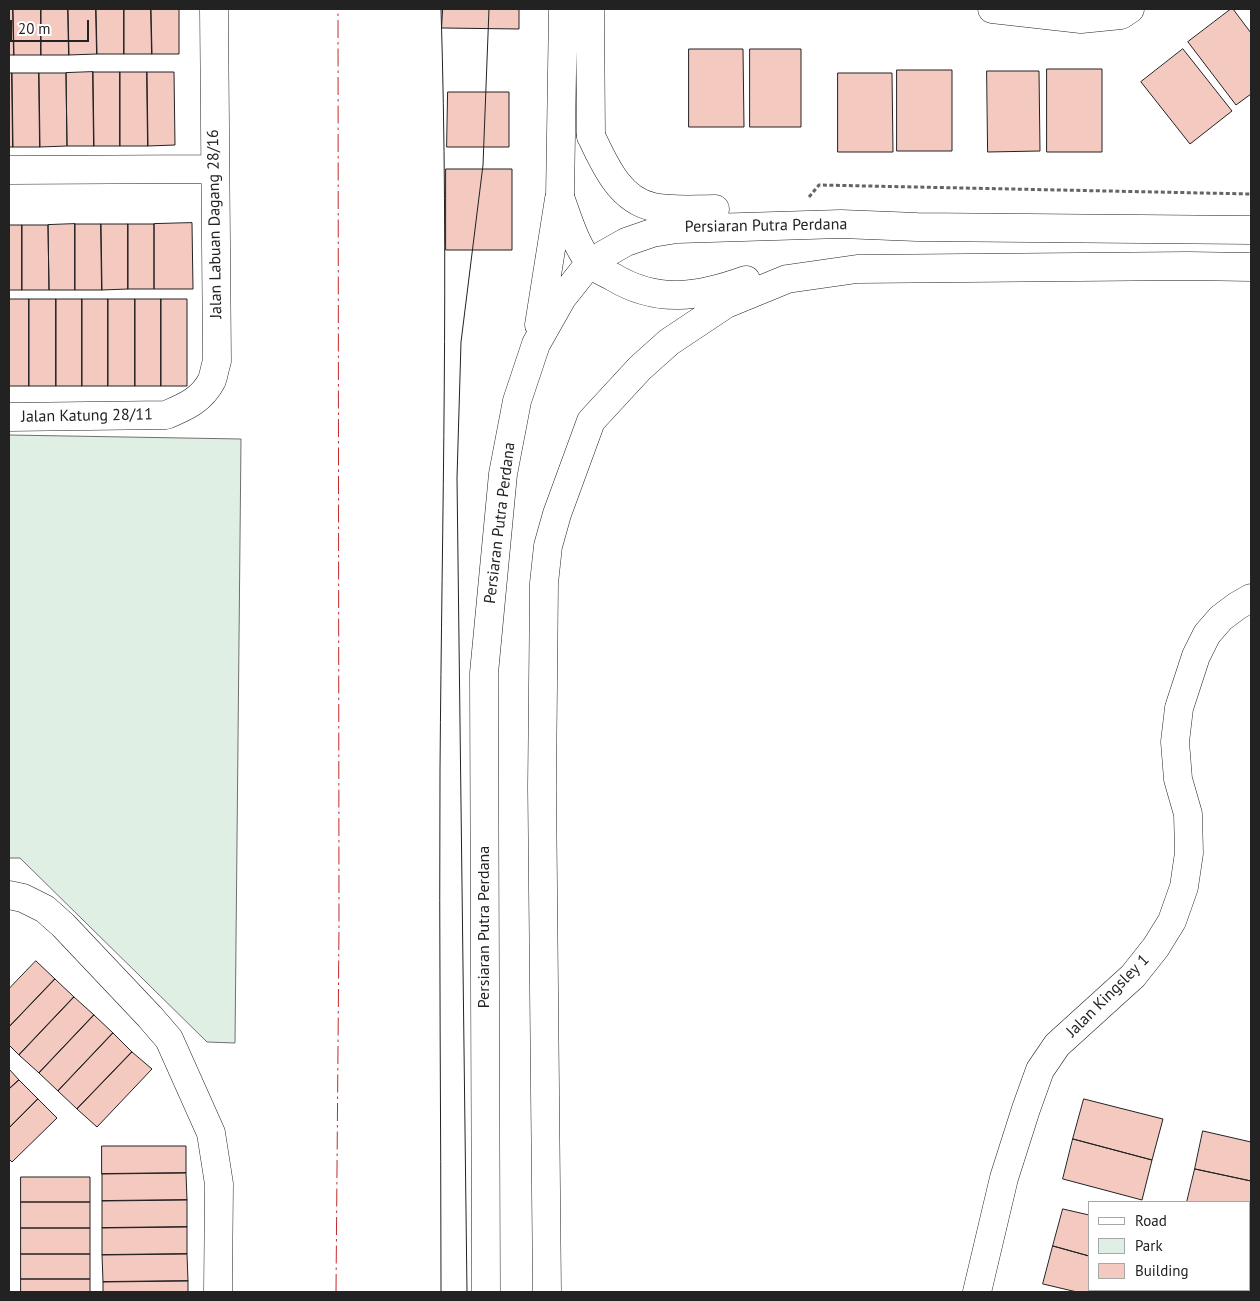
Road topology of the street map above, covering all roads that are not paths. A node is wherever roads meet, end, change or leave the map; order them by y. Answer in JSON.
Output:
{"nodes":[{"id":1,"x":214,"y":9,"type":"edge"},
{"id":2,"x":563,"y":9,"type":"edge"},
{"id":3,"x":590,"y":9,"type":"edge"},
{"id":4,"x":992,"y":9,"type":"edge"},
{"id":5,"x":1130,"y":9,"type":"edge"},
{"id":6,"x":214,"y":169,"type":"junction"},
{"id":7,"x":9,"y":170,"type":"edge"},
{"id":8,"x":560,"y":197,"type":"junction"},
{"id":9,"x":841,"y":224,"type":"junction"},
{"id":10,"x":1251,"y":230,"type":"edge"},
{"id":11,"x":591,"y":264,"type":"junction"},
{"id":12,"x":1251,"y":267,"type":"edge"},
{"id":13,"x":857,"y":269,"type":"junction"},
{"id":14,"x":536,"y":344,"type":"junction"},
{"id":15,"x":166,"y":415,"type":"joint"},
{"id":16,"x":9,"y":417,"type":"edge"},
{"id":17,"x":1251,"y":598,"type":"edge"},
{"id":18,"x":9,"y":895,"type":"edge"},
{"id":19,"x":218,"y":1292,"type":"edge"},
{"id":20,"x":486,"y":1292,"type":"edge"},
{"id":21,"x":547,"y":1292,"type":"edge"},
{"id":22,"x":977,"y":1292,"type":"edge"}],
"edges":[{"from":1,"to":6,"type":"main road","name":"Jalan Labuan Dagang 28/16"},
{"from":2,"to":8,"type":"main road"},
{"from":3,"to":9,"type":"main road"},
{"from":4,"to":5,"type":"main road"},
{"from":6,"to":7,"type":"main road"},
{"from":6,"to":15,"type":"main road","name":"Jalan Labuan Dagang 28/16"},
{"from":8,"to":11,"type":"main road"},
{"from":8,"to":14,"type":"main road"},
{"from":9,"to":10,"type":"main road","name":"Persiaran Putra Perdana"},
{"from":9,"to":11,"type":"main road","name":"Persiaran Putra Perdana"},
{"from":11,"to":13,"type":"main road"},
{"from":11,"to":14,"type":"main road","name":"Persiaran Putra Perdana"},
{"from":12,"to":13,"type":"main road"},
{"from":13,"to":21,"type":"main road"},
{"from":14,"to":20,"type":"main road","name":"Persiaran Putra Perdana"},
{"from":15,"to":16,"type":"main road","name":"Jalan Katung 28/11"},
{"from":17,"to":22,"type":"main road","name":"Jalan Kingsley 1"},
{"from":18,"to":19,"type":"main road"}]}
